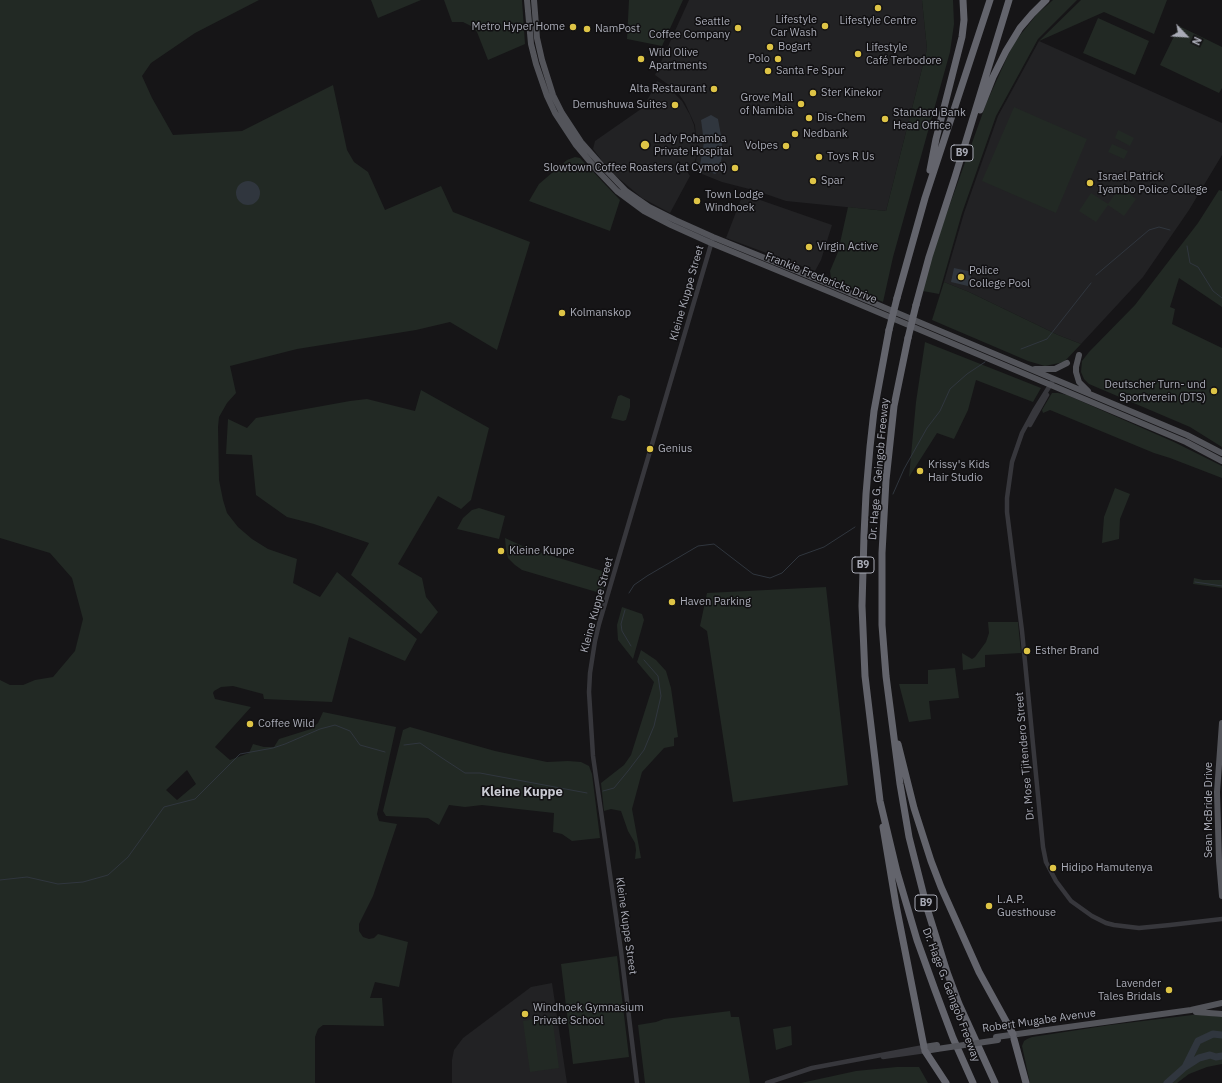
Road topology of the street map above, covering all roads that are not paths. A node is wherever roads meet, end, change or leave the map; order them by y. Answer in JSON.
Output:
{"nodes":[{"id":1,"x":527,"y":0,"type":"edge"},
{"id":2,"x":534,"y":0,"type":"edge"},
{"id":3,"x":963,"y":0,"type":"edge"},
{"id":4,"x":990,"y":0,"type":"edge"},
{"id":5,"x":1009,"y":0,"type":"edge"},
{"id":6,"x":1046,"y":0,"type":"edge"},
{"id":7,"x":963,"y":152,"type":"junction"},
{"id":8,"x":925,"y":198,"type":"junction"},
{"id":9,"x":712,"y":240,"type":"junction"},
{"id":10,"x":1080,"y":355,"type":"dead end"},
{"id":11,"x":1067,"y":363,"type":"dead end"},
{"id":12,"x":1032,"y":369,"type":"junction"},
{"id":13,"x":1054,"y":382,"type":"junction"},
{"id":14,"x":1090,"y":394,"type":"junction"},
{"id":15,"x":1222,"y":454,"type":"edge"},
{"id":16,"x":1222,"y":461,"type":"edge"},
{"id":17,"x":890,"y":713,"type":"junction"},
{"id":18,"x":1222,"y":723,"type":"edge"},
{"id":19,"x":880,"y":801,"type":"junction"},
{"id":20,"x":1222,"y":896,"type":"edge"},
{"id":21,"x":1222,"y":919,"type":"edge"},
{"id":22,"x":1222,"y":1003,"type":"edge"},
{"id":23,"x":1222,"y":1014,"type":"edge"},
{"id":24,"x":1014,"y":1036,"type":"junction"},
{"id":25,"x":924,"y":1049,"type":"junction"},
{"id":26,"x":637,"y":1083,"type":"edge"},
{"id":27,"x":766,"y":1083,"type":"edge"},
{"id":28,"x":772,"y":1083,"type":"edge"},
{"id":29,"x":946,"y":1083,"type":"edge"},
{"id":30,"x":973,"y":1083,"type":"edge"},
{"id":31,"x":995,"y":1083,"type":"edge"},
{"id":32,"x":1026,"y":1083,"type":"edge"}],
"edges":[{"from":1,"to":9,"type":"main road","name":"Frankie Fredericks Drive"},
{"from":2,"to":9,"type":"main road","name":"Frankie Fredericks Drive"},
{"from":3,"to":8,"type":"highway"},
{"from":4,"to":8,"type":"highway","name":"Dr. Hage G. Geingob Freeway","number":"B9"},
{"from":5,"to":7,"type":"highway","name":"Dr. Hage G. Geingob Freeway","number":"B9"},
{"from":6,"to":7,"type":"highway"},
{"from":7,"to":17,"type":"highway","name":"Dr. Hage G. Geingob Freeway","number":"B9","bridge":true},
{"from":8,"to":19,"type":"highway","name":"Dr. Hage G. Geingob Freeway","number":"B9","bridge":true},
{"from":9,"to":12,"type":"main road","name":"Frankie Fredericks Drive"},
{"from":9,"to":13,"type":"main road","name":"Frankie Fredericks Drive"},
{"from":9,"to":26,"type":"street","name":"Kleine Kuppe Street"},
{"from":10,"to":14,"type":"main road"},
{"from":11,"to":12,"type":"main road"},
{"from":12,"to":13,"type":"main road","name":"Frankie Fredericks Drive"},
{"from":13,"to":14,"type":"main road","name":"Frankie Fredericks Drive"},
{"from":13,"to":16,"type":"main road","name":"Frankie Fredericks Drive"},
{"from":13,"to":21,"type":"street","name":"Dr. Mose Tjitendero Street"},
{"from":14,"to":15,"type":"main road","name":"Frankie Fredericks Drive"},
{"from":17,"to":24,"type":"highway"},
{"from":17,"to":31,"type":"highway","name":"Dr. Hage G. Geingob Freeway","number":"B9"},
{"from":18,"to":20,"type":"main road","name":"Sean McBride Drive"},
{"from":19,"to":25,"type":"highway"},
{"from":19,"to":30,"type":"highway","name":"Dr. Hage G. Geingob Freeway","number":"B9"},
{"from":22,"to":24,"type":"main road","name":"Robert Mugabe Avenue"},
{"from":23,"to":24,"type":"main road","name":"Robert Mugabe Avenue"},
{"from":24,"to":25,"type":"main road","name":"Robert Mugabe Avenue"},
{"from":24,"to":32,"type":"highway"},
{"from":25,"to":27,"type":"street","name":"Robert Mugabe Avenue"},
{"from":25,"to":28,"type":"street","name":"Robert Mugabe Avenue"},
{"from":25,"to":29,"type":"highway"}]}
